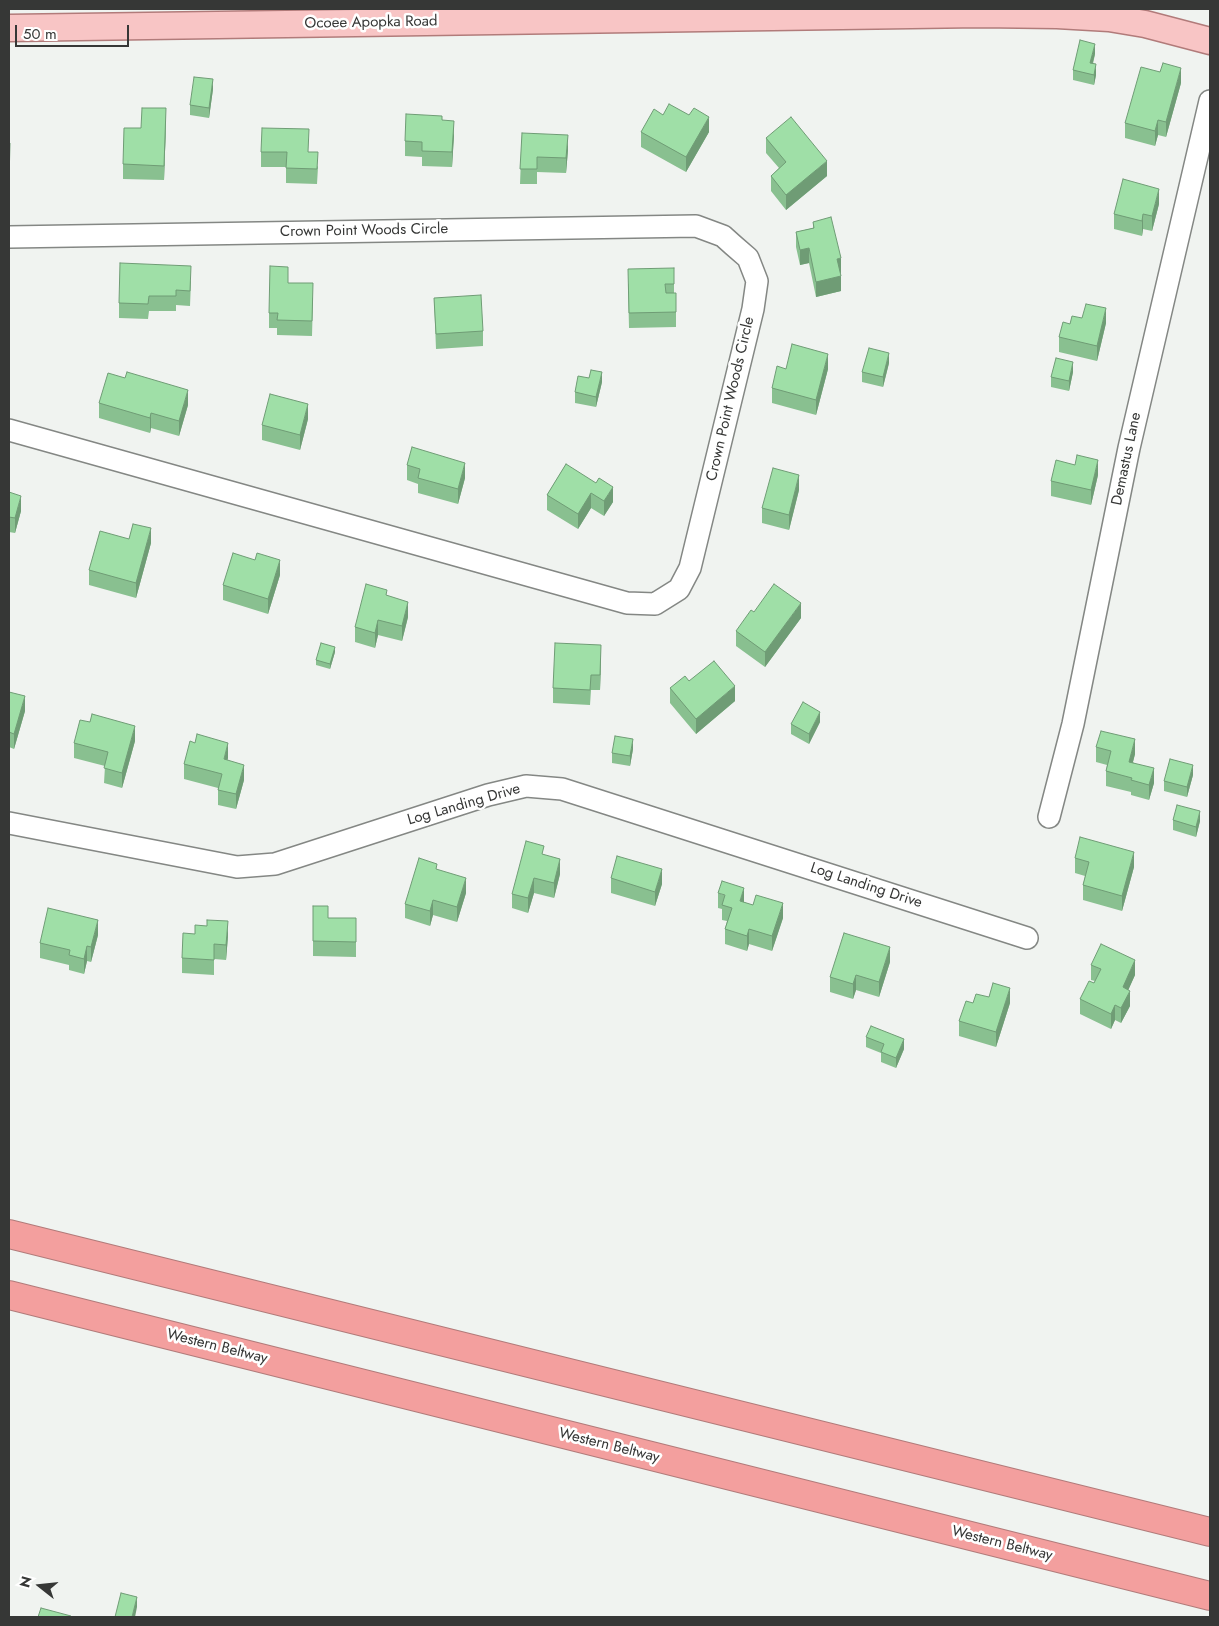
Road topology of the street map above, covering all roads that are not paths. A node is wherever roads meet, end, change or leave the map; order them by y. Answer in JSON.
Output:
{"nodes":[{"id":1,"x":9,"y":28,"type":"edge"},
{"id":2,"x":1210,"y":41,"type":"edge"},
{"id":3,"x":1210,"y":101,"type":"edge"},
{"id":4,"x":9,"y":237,"type":"edge"},
{"id":5,"x":9,"y":430,"type":"edge"},
{"id":6,"x":1049,"y":817,"type":"dead end"},
{"id":7,"x":9,"y":823,"type":"edge"},
{"id":8,"x":1027,"y":938,"type":"dead end"},
{"id":9,"x":9,"y":1234,"type":"edge"},
{"id":10,"x":9,"y":1295,"type":"edge"},
{"id":11,"x":1210,"y":1532,"type":"edge"},
{"id":12,"x":1210,"y":1596,"type":"edge"}],
"edges":[{"from":1,"to":2,"type":"main road","name":"Ocoee Apopka Road"},
{"from":3,"to":6,"type":"street","name":"Demastus Lane"},
{"from":4,"to":5,"type":"street","name":"Crown Point Woods Circle"},
{"from":7,"to":8,"type":"street","name":"Log Landing Drive"},
{"from":9,"to":11,"type":"highway"},
{"from":10,"to":12,"type":"highway","name":"Western Beltway"}]}
